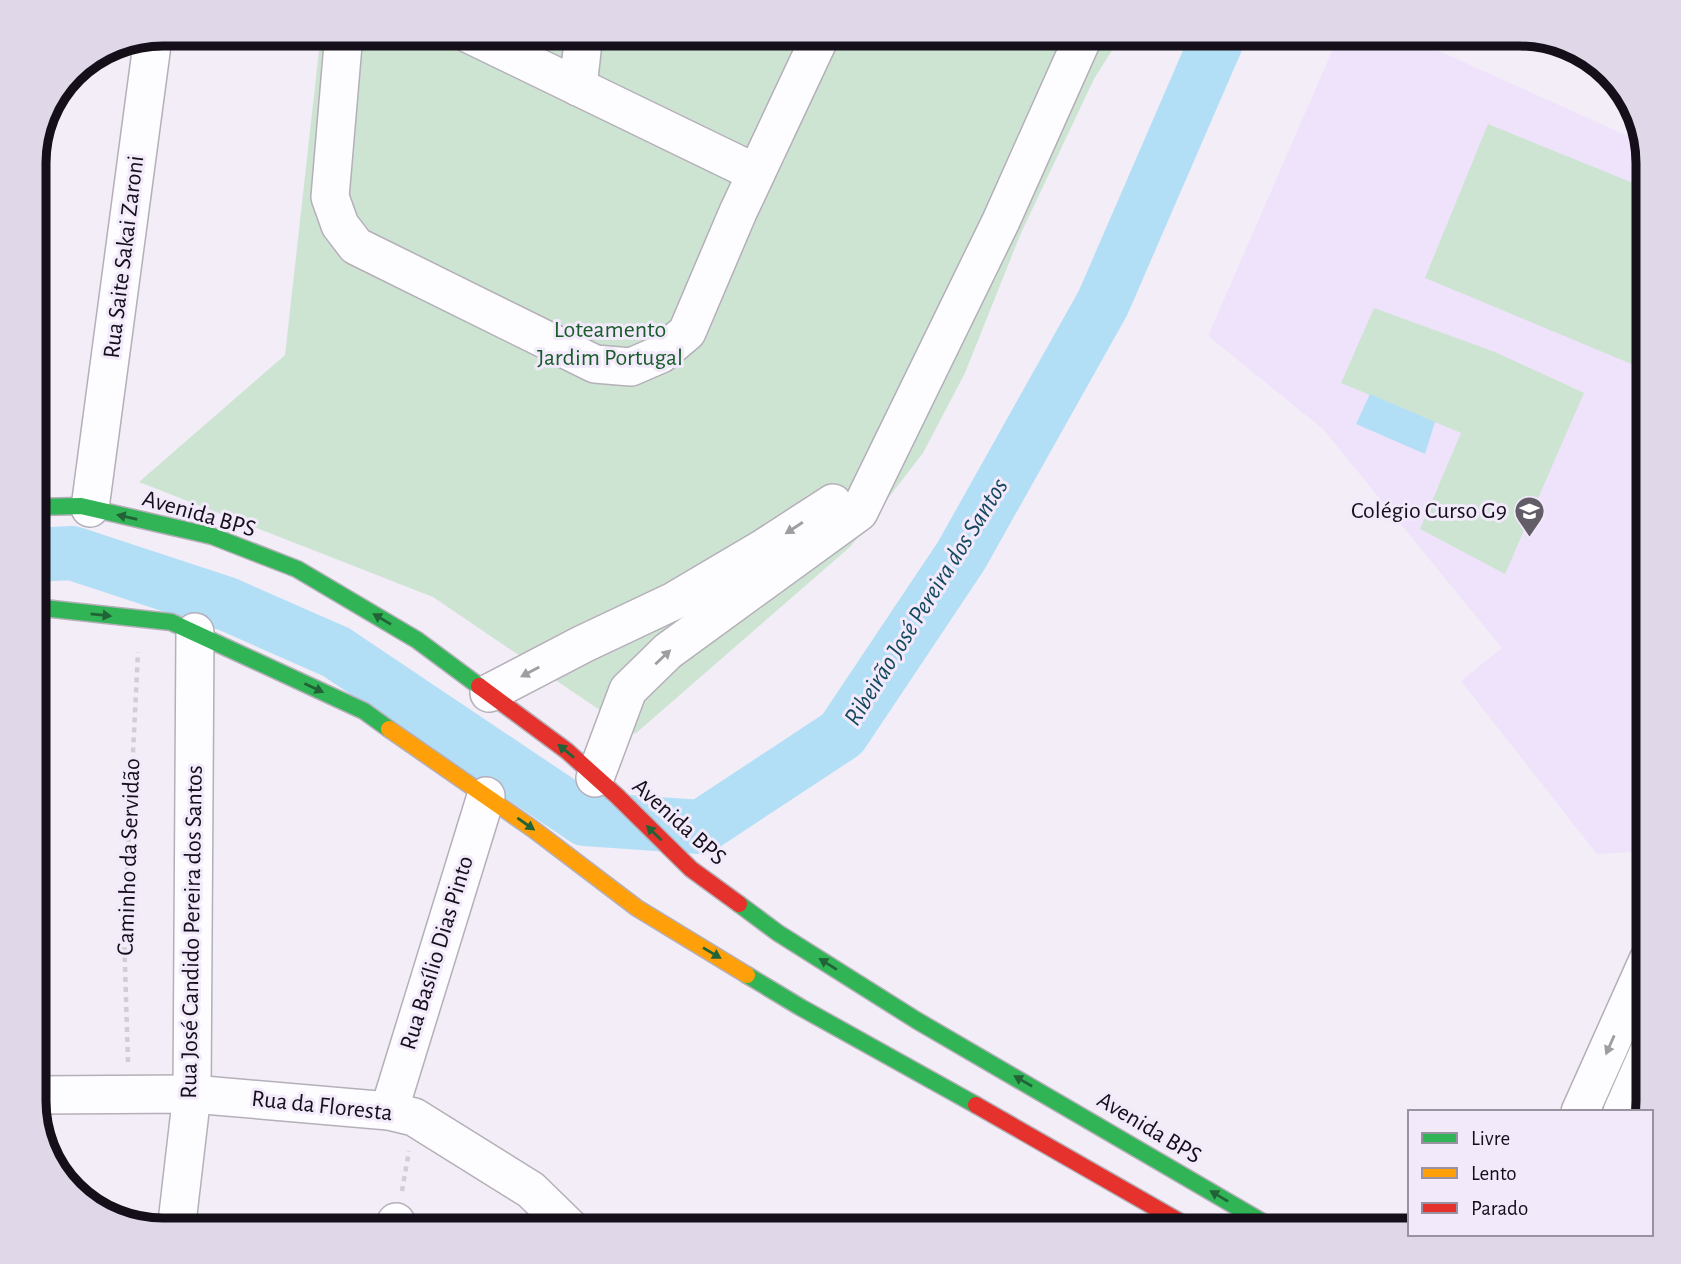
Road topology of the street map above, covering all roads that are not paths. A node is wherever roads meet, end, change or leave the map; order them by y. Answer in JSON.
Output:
{"nodes":[{"id":1,"x":343,"y":46,"type":"edge"},
{"id":2,"x":494,"y":46,"type":"edge"},
{"id":3,"x":583,"y":46,"type":"edge"},
{"id":4,"x":816,"y":46,"type":"edge"},
{"id":5,"x":1079,"y":46,"type":"edge"},
{"id":6,"x":152,"y":47,"type":"edge"},
{"id":7,"x":578,"y":87,"type":"junction"},
{"id":8,"x":756,"y":173,"type":"junction"},
{"id":9,"x":898,"y":434,"type":"junction"},
{"id":10,"x":93,"y":492,"type":"junction"},
{"id":11,"x":46,"y":507,"type":"edge"},
{"id":12,"x":46,"y":608,"type":"edge"},
{"id":13,"x":195,"y":632,"type":"junction"},
{"id":14,"x":583,"y":644,"type":"junction"},
{"id":15,"x":628,"y":690,"type":"junction"},
{"id":16,"x":489,"y":693,"type":"junction"},
{"id":17,"x":606,"y":787,"type":"junction"},
{"id":18,"x":486,"y":796,"type":"junction"},
{"id":19,"x":1636,"y":987,"type":"edge"},
{"id":20,"x":1636,"y":1080,"type":"edge"},
{"id":21,"x":192,"y":1094,"type":"junction"},
{"id":22,"x":46,"y":1095,"type":"edge"},
{"id":23,"x":1581,"y":1110,"type":"edge"},
{"id":24,"x":1623,"y":1110,"type":"edge"},
{"id":25,"x":401,"y":1114,"type":"junction"},
{"id":26,"x":178,"y":1218,"type":"edge"},
{"id":27,"x":560,"y":1218,"type":"edge"},
{"id":28,"x":1173,"y":1218,"type":"edge"},
{"id":29,"x":1256,"y":1218,"type":"edge"}],
"edges":[{"from":1,"to":8,"type":"street"},
{"from":2,"to":7,"type":"street"},
{"from":3,"to":7,"type":"street"},
{"from":4,"to":8,"type":"street"},
{"from":5,"to":9,"type":"street"},
{"from":6,"to":10,"type":"street","name":"Rua Saite Sakai Zaroni"},
{"from":7,"to":8,"type":"street"},
{"from":9,"to":14,"type":"street","one_way":true},
{"from":15,"to":9,"type":"street","one_way":true},
{"from":10,"to":11,"type":"main road","name":"Avenida BPS"},
{"from":16,"to":10,"type":"main road","name":"Avenida BPS","one_way":true},
{"from":12,"to":13,"type":"main road","one_way":true},
{"from":13,"to":18,"type":"main road","one_way":true},
{"from":13,"to":21,"type":"street","name":"Rua José Candido Pereira dos Santos"},
{"from":14,"to":15,"type":"street"},
{"from":14,"to":16,"type":"street","one_way":true},
{"from":15,"to":17,"type":"street"},
{"from":17,"to":16,"type":"main road","name":"Avenida BPS","one_way":true},
{"from":29,"to":17,"type":"main road","name":"Avenida BPS","one_way":true},
{"from":18,"to":25,"type":"street","name":"Rua Basílio Dias Pinto"},
{"from":18,"to":28,"type":"main road","one_way":true},
{"from":19,"to":23,"type":"street","one_way":true},
{"from":20,"to":24,"type":"street"},
{"from":21,"to":22,"type":"street","name":"Rua da Floresta"},
{"from":21,"to":25,"type":"street","name":"Rua da Floresta"},
{"from":21,"to":26,"type":"street","name":"Rua José Candido Pereira dos Santos"},
{"from":25,"to":27,"type":"street","name":"Rua da Floresta"}]}
